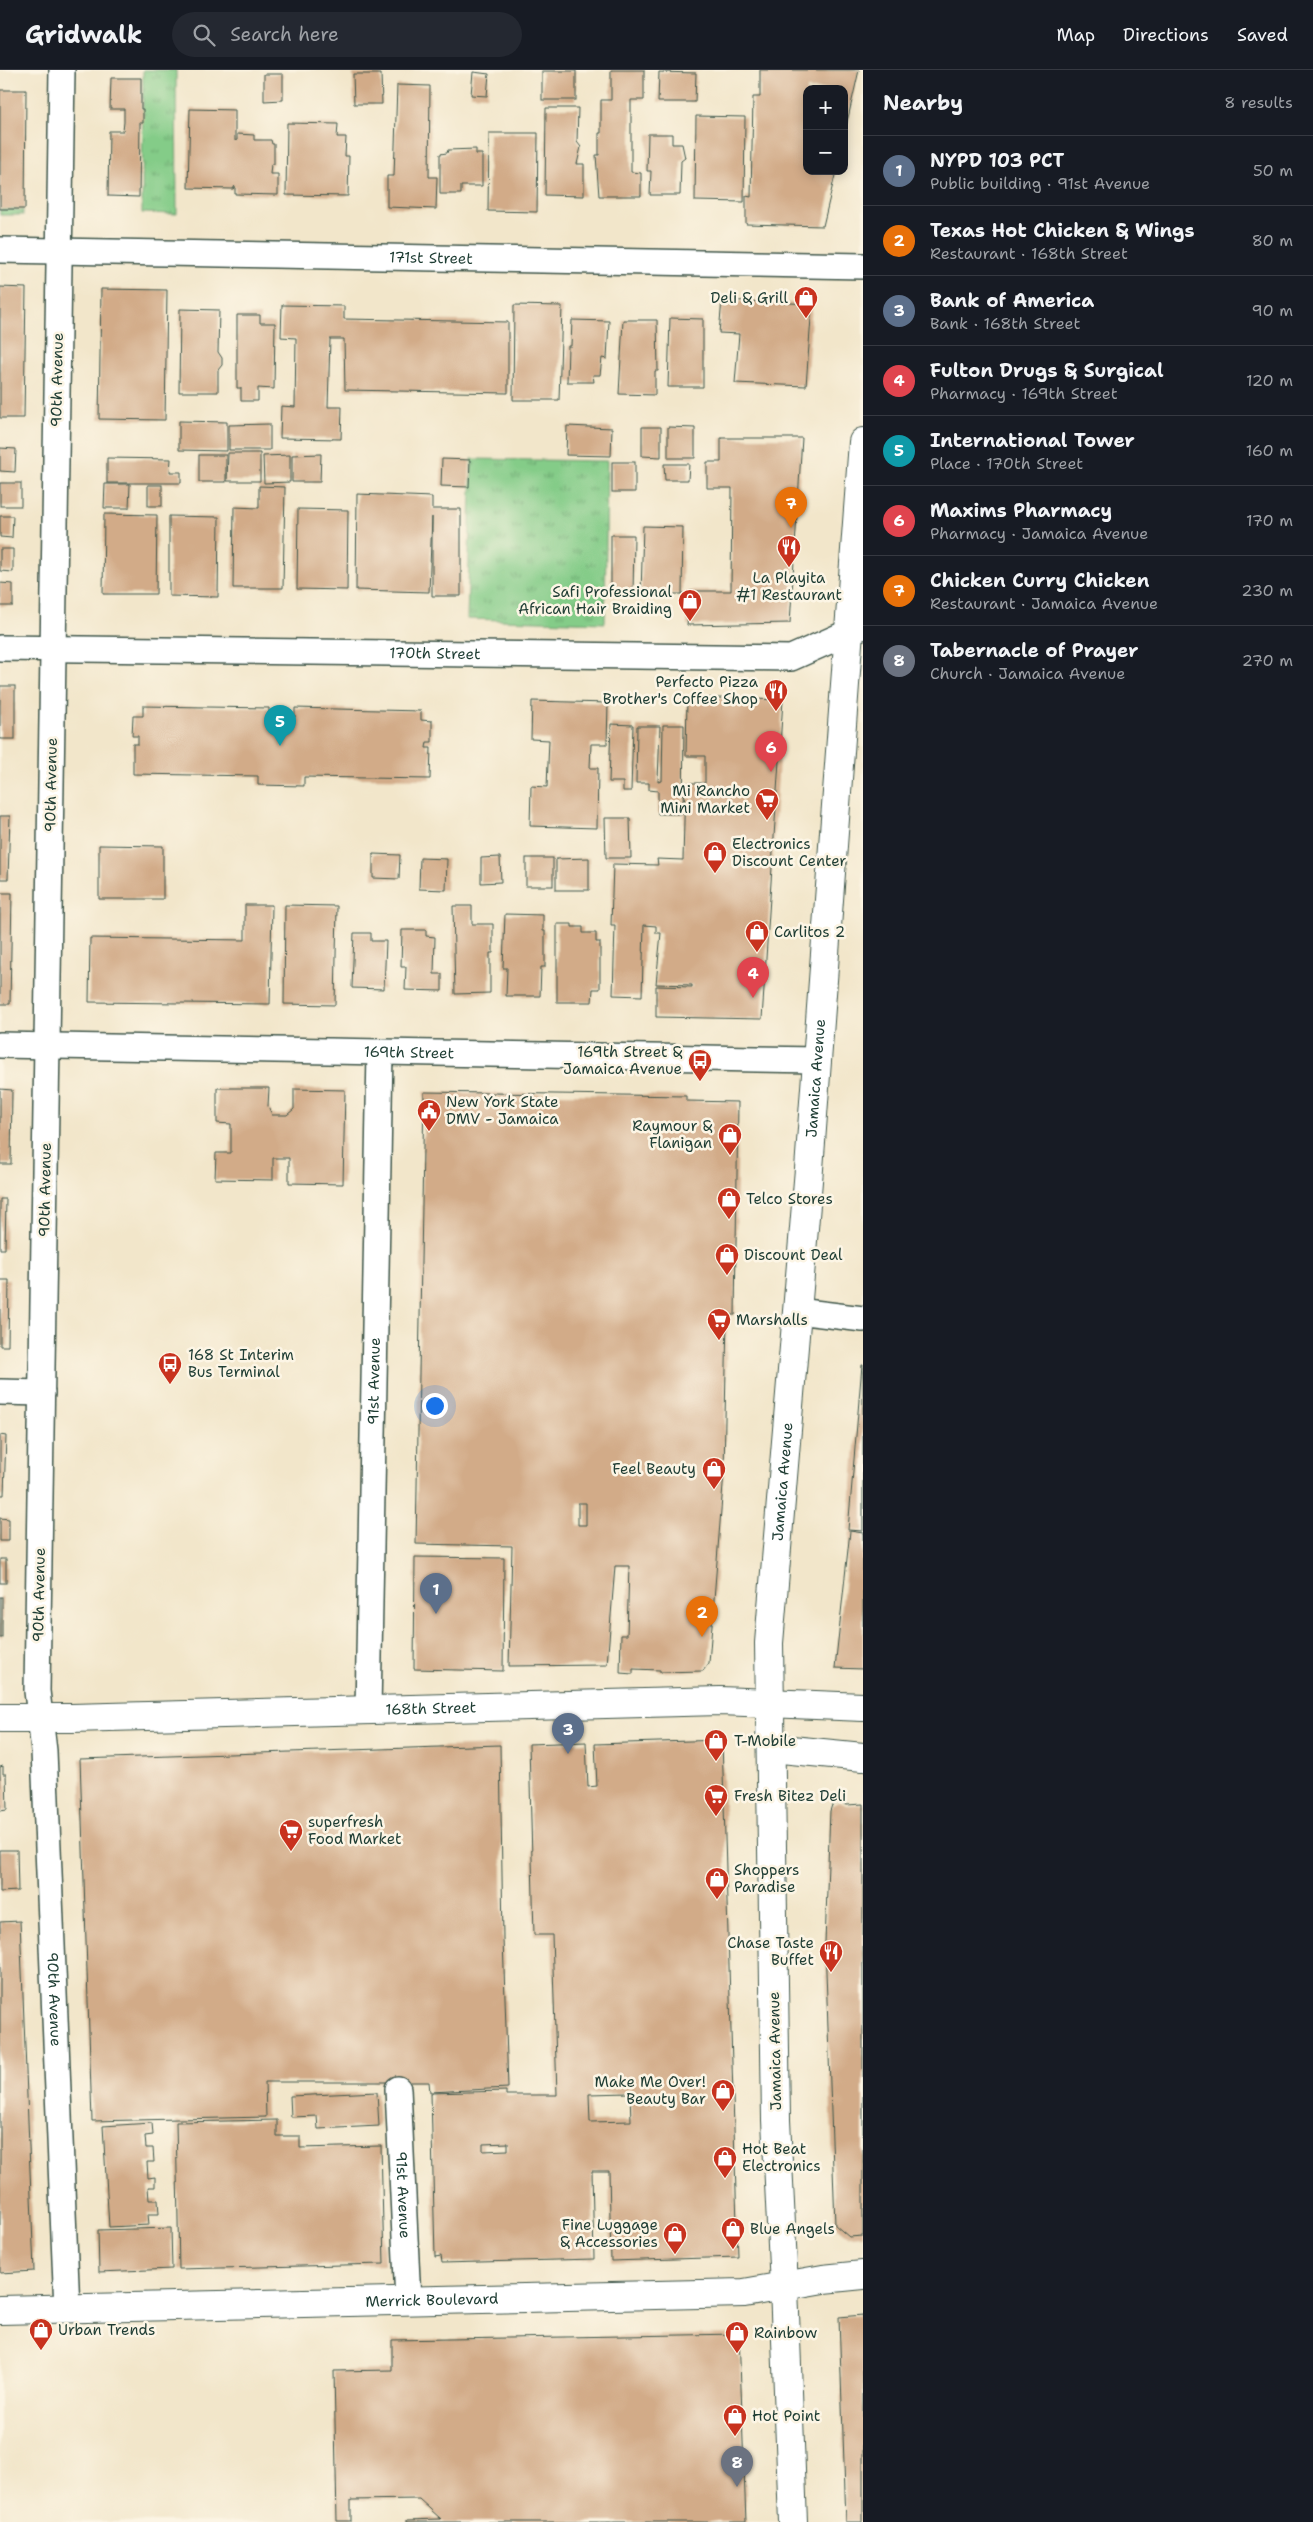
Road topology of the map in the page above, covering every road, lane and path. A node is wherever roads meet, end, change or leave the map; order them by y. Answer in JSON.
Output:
{"nodes":[{"id":1,"x":62,"y":70,"type":"edge"},
{"id":2,"x":0,"y":250,"type":"edge"},
{"id":3,"x":59,"y":251,"type":"junction"},
{"id":4,"x":863,"y":266,"type":"edge"},
{"id":5,"x":863,"y":442,"type":"edge"},
{"id":6,"x":855,"y":630,"type":"edge"},
{"id":7,"x":0,"y":648,"type":"edge"},
{"id":8,"x":53,"y":649,"type":"junction"},
{"id":9,"x":0,"y":1046,"type":"edge"},
{"id":10,"x":47,"y":1046,"type":"junction"},
{"id":11,"x":380,"y":1052,"type":"junction"},
{"id":12,"x":817,"y":1060,"type":"junction"},
{"id":13,"x":797,"y":1311,"type":"junction"},
{"id":14,"x":863,"y":1319,"type":"edge"},
{"id":15,"x":0,"y":1392,"type":"edge"},
{"id":16,"x":42,"y":1393,"type":"junction"},
{"id":17,"x":770,"y":1703,"type":"junction"},
{"id":18,"x":863,"y":1707,"type":"edge"},
{"id":19,"x":368,"y":1711,"type":"junction"},
{"id":20,"x":0,"y":1718,"type":"edge"},
{"id":21,"x":40,"y":1718,"type":"junction"},
{"id":22,"x":771,"y":1748,"type":"junction"},
{"id":23,"x":863,"y":1757,"type":"edge"},
{"id":24,"x":398,"y":2089,"type":"dead end"},
{"id":25,"x":863,"y":2275,"type":"edge"},
{"id":26,"x":784,"y":2287,"type":"junction"},
{"id":27,"x":408,"y":2301,"type":"junction"},
{"id":28,"x":67,"y":2309,"type":"junction"},
{"id":29,"x":0,"y":2310,"type":"edge"},
{"id":30,"x":793,"y":2522,"type":"edge"}],
"edges":[{"from":1,"to":3,"type":"street","name":"90th Avenue"},
{"from":2,"to":3,"type":"street","name":"171st Street"},
{"from":3,"to":4,"type":"street","name":"171st Street"},
{"from":3,"to":8,"type":"street","name":"90th Avenue"},
{"from":5,"to":6,"type":"main road","name":"Jamaica Avenue"},
{"from":6,"to":8,"type":"street","name":"170th Street"},
{"from":6,"to":12,"type":"main road","name":"Jamaica Avenue"},
{"from":7,"to":8,"type":"street","name":"170th Street"},
{"from":8,"to":10,"type":"street","name":"90th Avenue"},
{"from":9,"to":10,"type":"street","name":"169th Street"},
{"from":10,"to":11,"type":"street","name":"169th Street"},
{"from":10,"to":16,"type":"street","name":"90th Avenue"},
{"from":11,"to":12,"type":"street","name":"169th Street"},
{"from":11,"to":19,"type":"street","name":"91st Avenue"},
{"from":12,"to":13,"type":"main road","name":"Jamaica Avenue"},
{"from":13,"to":14,"type":"street"},
{"from":13,"to":17,"type":"main road","name":"Jamaica Avenue"},
{"from":15,"to":16,"type":"street"},
{"from":16,"to":21,"type":"street","name":"90th Avenue"},
{"from":17,"to":18,"type":"main road","name":"168th Street"},
{"from":17,"to":19,"type":"main road","name":"168th Street"},
{"from":17,"to":22,"type":"main road","name":"Jamaica Avenue"},
{"from":19,"to":21,"type":"main road","name":"168th Street"},
{"from":20,"to":21,"type":"main road","name":"168th Street"},
{"from":21,"to":28,"type":"street","name":"90th Avenue"},
{"from":22,"to":23,"type":"main road"},
{"from":22,"to":26,"type":"main road","name":"Jamaica Avenue"},
{"from":24,"to":27,"type":"street","name":"91st Avenue"},
{"from":25,"to":26,"type":"main road","name":"Merrick Boulevard"},
{"from":26,"to":27,"type":"main road","name":"Merrick Boulevard"},
{"from":26,"to":30,"type":"main road","name":"Jamaica Avenue"},
{"from":27,"to":28,"type":"main road","name":"Merrick Boulevard"},
{"from":28,"to":29,"type":"main road","name":"Merrick Boulevard"}]}
